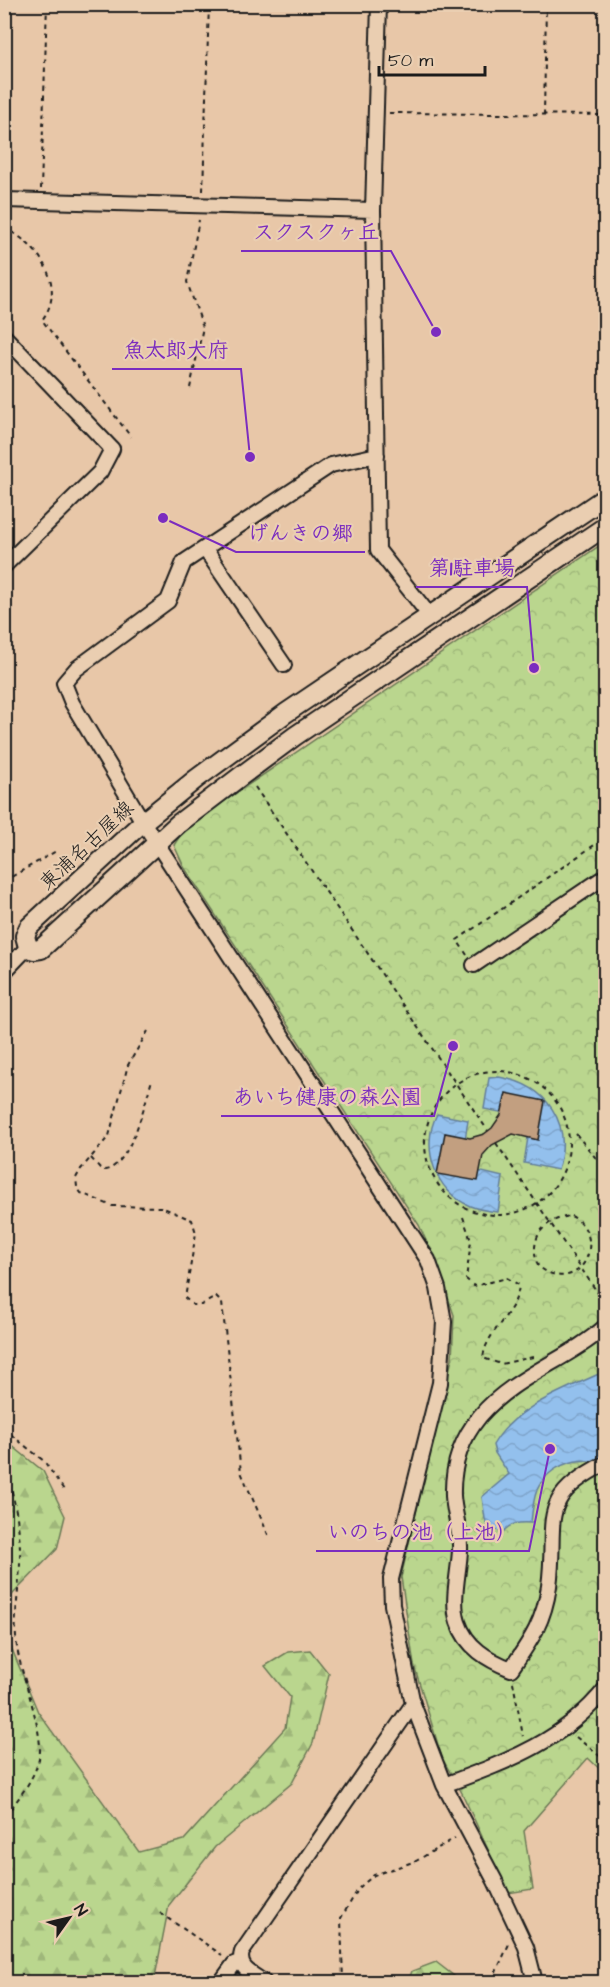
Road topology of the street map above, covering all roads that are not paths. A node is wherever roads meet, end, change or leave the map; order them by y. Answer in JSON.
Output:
{"nodes":[{"id":1,"x":379,"y":4,"type":"edge"},
{"id":2,"x":4,"y":200,"type":"edge"},
{"id":3,"x":373,"y":210,"type":"junction"},
{"id":4,"x":4,"y":336,"type":"edge"},
{"id":5,"x":377,"y":455,"type":"junction"},
{"id":6,"x":606,"y":497,"type":"edge"},
{"id":7,"x":606,"y":526,"type":"edge"},
{"id":8,"x":205,"y":549,"type":"junction"},
{"id":9,"x":4,"y":566,"type":"edge"},
{"id":10,"x":430,"y":616,"type":"junction"},
{"id":11,"x":284,"y":665,"type":"dead end"},
{"id":12,"x":143,"y":822,"type":"junction"},
{"id":13,"x":157,"y":843,"type":"junction"},
{"id":14,"x":606,"y":876,"type":"edge"},
{"id":15,"x":28,"y":947,"type":"junction"},
{"id":16,"x":474,"y":965,"type":"road end"},
{"id":17,"x":4,"y":972,"type":"edge"},
{"id":18,"x":606,"y":1326,"type":"edge"},
{"id":19,"x":603,"y":1464,"type":"edge"},
{"id":20,"x":606,"y":1688,"type":"edge"},
{"id":21,"x":412,"y":1704,"type":"junction"},
{"id":22,"x":444,"y":1785,"type":"junction"},
{"id":23,"x":237,"y":1963,"type":"junction"},
{"id":24,"x":221,"y":1983,"type":"edge"},
{"id":25,"x":264,"y":1983,"type":"edge"},
{"id":26,"x":535,"y":1983,"type":"edge"}],
"edges":[{"from":1,"to":3,"type":"street"},
{"from":2,"to":3,"type":"street"},
{"from":3,"to":5,"type":"street"},
{"from":4,"to":9,"type":"street"},
{"from":5,"to":8,"type":"street"},
{"from":5,"to":10,"type":"street"},
{"from":6,"to":10,"type":"main road","name":"東浦名古屋線"},
{"from":7,"to":13,"type":"main road"},
{"from":8,"to":11,"type":"street"},
{"from":8,"to":12,"type":"street"},
{"from":10,"to":12,"type":"main road","name":"東浦名古屋線"},
{"from":12,"to":13,"type":"street"},
{"from":12,"to":15,"type":"main road","name":"東浦名古屋線"},
{"from":13,"to":15,"type":"main road"},
{"from":13,"to":21,"type":"street"},
{"from":14,"to":16,"type":"street"},
{"from":15,"to":17,"type":"street"},
{"from":18,"to":19,"type":"street"},
{"from":20,"to":22,"type":"street"},
{"from":21,"to":22,"type":"street"},
{"from":21,"to":23,"type":"street"},
{"from":22,"to":26,"type":"street"},
{"from":23,"to":24,"type":"street"},
{"from":23,"to":25,"type":"street"}]}
